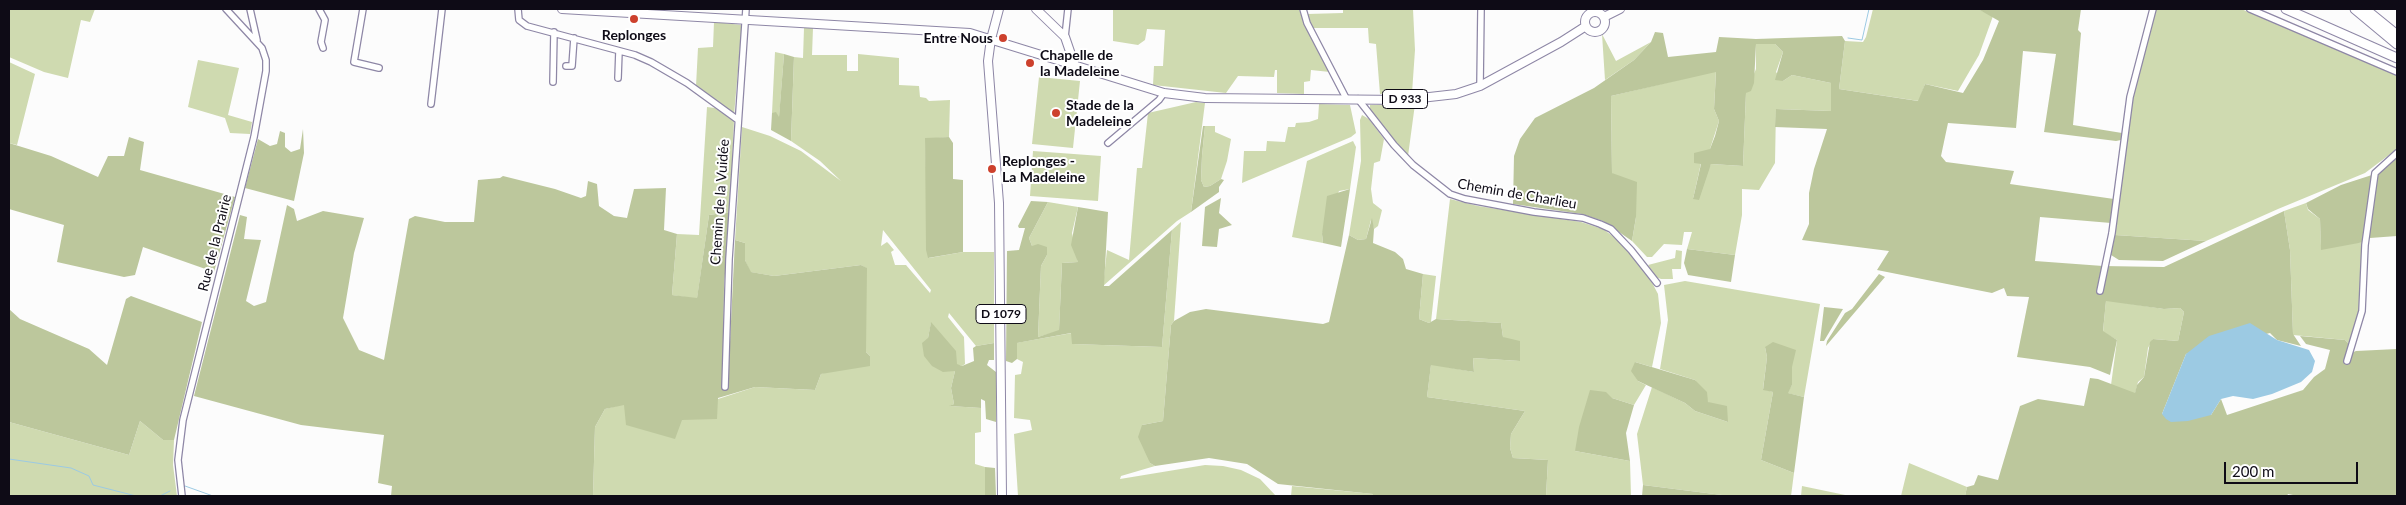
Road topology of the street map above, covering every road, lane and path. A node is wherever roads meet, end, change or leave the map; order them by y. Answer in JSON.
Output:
{"nodes":[{"id":1,"x":226,"y":9,"type":"edge"},
{"id":2,"x":250,"y":9,"type":"edge"},
{"id":3,"x":319,"y":9,"type":"edge"},
{"id":4,"x":363,"y":9,"type":"edge"},
{"id":5,"x":442,"y":9,"type":"edge"},
{"id":6,"x":518,"y":9,"type":"edge"},
{"id":7,"x":562,"y":9,"type":"edge"},
{"id":8,"x":746,"y":9,"type":"edge"},
{"id":9,"x":999,"y":9,"type":"edge"},
{"id":10,"x":1036,"y":9,"type":"edge"},
{"id":11,"x":1068,"y":9,"type":"edge"},
{"id":12,"x":1302,"y":9,"type":"edge"},
{"id":13,"x":1481,"y":9,"type":"edge"},
{"id":14,"x":1620,"y":9,"type":"edge"},
{"id":15,"x":2153,"y":9,"type":"edge"},
{"id":16,"x":2250,"y":9,"type":"edge"},
{"id":17,"x":2286,"y":9,"type":"edge"},
{"id":18,"x":2355,"y":9,"type":"edge"},
{"id":19,"x":2366,"y":9,"type":"edge"},
{"id":20,"x":1592,"y":10,"type":"edge"},
{"id":21,"x":1604,"y":17,"type":"junction"},
{"id":22,"x":746,"y":19,"type":"junction"},
{"id":23,"x":253,"y":26,"type":"junction"},
{"id":24,"x":1586,"y":26,"type":"junction"},
{"id":25,"x":245,"y":29,"type":"junction"},
{"id":26,"x":554,"y":32,"type":"junction"},
{"id":27,"x":2397,"y":35,"type":"edge"},
{"id":28,"x":1065,"y":37,"type":"junction"},
{"id":29,"x":574,"y":38,"type":"junction"},
{"id":30,"x":990,"y":39,"type":"junction"},
{"id":31,"x":258,"y":42,"type":"junction"},
{"id":32,"x":2397,"y":44,"type":"edge"},
{"id":33,"x":1004,"y":45,"type":"junction"},
{"id":34,"x":323,"y":48,"type":"dead end"},
{"id":35,"x":619,"y":51,"type":"junction"},
{"id":36,"x":988,"y":53,"type":"junction"},
{"id":37,"x":2397,"y":58,"type":"edge"},
{"id":38,"x":566,"y":66,"type":"dead end"},
{"id":39,"x":1075,"y":66,"type":"junction"},
{"id":40,"x":379,"y":68,"type":"dead end"},
{"id":41,"x":2397,"y":72,"type":"edge"},
{"id":42,"x":618,"y":78,"type":"dead end"},
{"id":43,"x":553,"y":82,"type":"dead end"},
{"id":44,"x":1480,"y":86,"type":"junction"},
{"id":45,"x":1164,"y":93,"type":"junction"},
{"id":46,"x":1346,"y":98,"type":"junction"},
{"id":47,"x":1358,"y":98,"type":"junction"},
{"id":48,"x":431,"y":104,"type":"dead end"},
{"id":49,"x":738,"y":120,"type":"junction"},
{"id":50,"x":1108,"y":143,"type":"dead end"},
{"id":51,"x":2397,"y":153,"type":"edge"},
{"id":52,"x":1656,"y":283,"type":"dead end"},
{"id":53,"x":2100,"y":291,"type":"dead end"},
{"id":54,"x":2347,"y":361,"type":"dead end"},
{"id":55,"x":725,"y":387,"type":"dead end"},
{"id":56,"x":182,"y":496,"type":"edge"},
{"id":57,"x":1002,"y":496,"type":"edge"}],
"edges":[{"from":1,"to":25,"type":"street","name":"Rue de la Prairie"},
{"from":2,"to":23,"type":"street"},
{"from":3,"to":34,"type":"street"},
{"from":4,"to":40,"type":"street"},
{"from":5,"to":48,"type":"street"},
{"from":6,"to":26,"type":"street"},
{"from":7,"to":22,"type":"main road","number":"D 933"},
{"from":8,"to":22,"type":"street","name":"Chemin de la Vuidée"},
{"from":9,"to":30,"type":"main road","number":"D 1079"},
{"from":10,"to":28,"type":"main road"},
{"from":11,"to":28,"type":"street"},
{"from":12,"to":46,"type":"street"},
{"from":13,"to":44,"type":"street"},
{"from":14,"to":21,"type":"main road"},
{"from":15,"to":53,"type":"street"},
{"from":16,"to":41,"type":"street"},
{"from":17,"to":37,"type":"highway"},
{"from":18,"to":32,"type":"highway"},
{"from":19,"to":27,"type":"highway"},
{"from":20,"to":21,"type":"main road"},
{"from":20,"to":24,"type":"main road"},
{"from":21,"to":24,"type":"main road"},
{"from":22,"to":30,"type":"main road","number":"D 933"},
{"from":22,"to":49,"type":"street","name":"Chemin de la Vuidée"},
{"from":23,"to":25,"type":"street"},
{"from":23,"to":31,"type":"street"},
{"from":24,"to":44,"type":"main road","number":"D 933"},
{"from":25,"to":31,"type":"street","name":"Rue de la Prairie"},
{"from":26,"to":29,"type":"street"},
{"from":26,"to":43,"type":"street"},
{"from":28,"to":39,"type":"main road"},
{"from":29,"to":35,"type":"street"},
{"from":29,"to":38,"type":"street"},
{"from":30,"to":33,"type":"main road","number":"D 933"},
{"from":30,"to":36,"type":"main road","number":"D 1079"},
{"from":31,"to":56,"type":"street","name":"Rue de la Prairie"},
{"from":33,"to":36,"type":"main road"},
{"from":33,"to":39,"type":"main road","number":"D 933"},
{"from":35,"to":42,"type":"street"},
{"from":35,"to":49,"type":"street"},
{"from":36,"to":57,"type":"main road","number":"D 1079"},
{"from":39,"to":45,"type":"main road","number":"D 933"},
{"from":44,"to":47,"type":"main road","number":"D 933"},
{"from":45,"to":46,"type":"main road","number":"D 933"},
{"from":45,"to":50,"type":"street"},
{"from":46,"to":47,"type":"main road","number":"D 933"},
{"from":47,"to":52,"type":"street","name":"Chemin de Charlieu"},
{"from":49,"to":55,"type":"street","name":"Chemin de la Vuidée"},
{"from":51,"to":54,"type":"street"}]}
